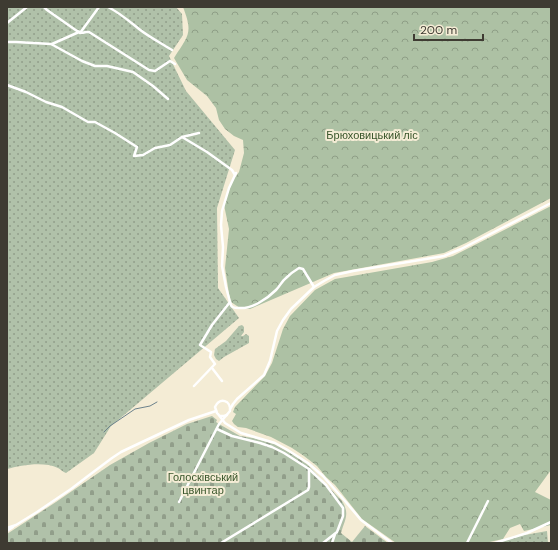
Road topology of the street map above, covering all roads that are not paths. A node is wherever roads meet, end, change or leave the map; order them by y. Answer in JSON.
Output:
{"nodes":[{"id":1,"x":27,"y":7,"type":"edge"},
{"id":2,"x":44,"y":7,"type":"edge"},
{"id":3,"x":99,"y":7,"type":"edge"},
{"id":4,"x":108,"y":7,"type":"edge"},
{"id":5,"x":7,"y":23,"type":"edge"},
{"id":6,"x":80,"y":32,"type":"junction"},
{"id":7,"x":7,"y":42,"type":"edge"},
{"id":8,"x":51,"y":44,"type":"junction"},
{"id":9,"x":172,"y":50,"type":"dead end"},
{"id":10,"x":175,"y":64,"type":"dead end"},
{"id":11,"x":7,"y":85,"type":"edge"},
{"id":12,"x":168,"y":99,"type":"dead end"},
{"id":13,"x":199,"y":133,"type":"dead end"},
{"id":14,"x":182,"y":136,"type":"junction"},
{"id":15,"x":551,"y":203,"type":"edge"},
{"id":16,"x":314,"y":287,"type":"junction"},
{"id":17,"x":230,"y":302,"type":"junction"},
{"id":18,"x":212,"y":368,"type":"junction"},
{"id":19,"x":222,"y":381,"type":"dead end"},
{"id":20,"x":194,"y":386,"type":"dead end"},
{"id":21,"x":237,"y":399,"type":"junction"},
{"id":22,"x":225,"y":401,"type":"junction"},
{"id":23,"x":230,"y":409,"type":"junction"},
{"id":24,"x":217,"y":413,"type":"junction"},
{"id":25,"x":227,"y":415,"type":"junction"},
{"id":26,"x":223,"y":420,"type":"junction"},
{"id":27,"x":217,"y":429,"type":"junction"},
{"id":28,"x":309,"y":469,"type":"junction"},
{"id":29,"x":488,"y":500,"type":"dead end"},
{"id":30,"x":179,"y":502,"type":"dead end"},
{"id":31,"x":551,"y":522,"type":"edge"},
{"id":32,"x":16,"y":525,"type":"junction"},
{"id":33,"x":7,"y":528,"type":"edge"},
{"id":34,"x":7,"y":531,"type":"edge"},
{"id":35,"x":335,"y":534,"type":"junction"},
{"id":36,"x":220,"y":543,"type":"edge"},
{"id":37,"x":323,"y":543,"type":"edge"},
{"id":38,"x":332,"y":543,"type":"edge"},
{"id":39,"x":392,"y":543,"type":"edge"},
{"id":40,"x":467,"y":543,"type":"edge"},
{"id":41,"x":495,"y":543,"type":"edge"}],
"edges":[{"from":1,"to":5,"type":"street"},
{"from":2,"to":6,"type":"street"},
{"from":3,"to":6,"type":"street"},
{"from":4,"to":9,"type":"street"},
{"from":6,"to":8,"type":"street"},
{"from":6,"to":10,"type":"street"},
{"from":7,"to":8,"type":"street"},
{"from":8,"to":12,"type":"street"},
{"from":11,"to":14,"type":"street"},
{"from":13,"to":14,"type":"street"},
{"from":14,"to":17,"type":"street"},
{"from":15,"to":16,"type":"street"},
{"from":16,"to":17,"type":"street"},
{"from":16,"to":21,"type":"street"},
{"from":17,"to":18,"type":"street"},
{"from":18,"to":19,"type":"street"},
{"from":18,"to":20,"type":"street"},
{"from":21,"to":22,"type":"street"},
{"from":21,"to":23,"type":"street"},
{"from":22,"to":23,"type":"street"},
{"from":22,"to":24,"type":"street"},
{"from":23,"to":25,"type":"street"},
{"from":24,"to":25,"type":"street"},
{"from":24,"to":26,"type":"street"},
{"from":24,"to":32,"type":"street"},
{"from":25,"to":26,"type":"street"},
{"from":26,"to":27,"type":"street"},
{"from":26,"to":39,"type":"street"},
{"from":27,"to":28,"type":"street"},
{"from":27,"to":30,"type":"street"},
{"from":28,"to":35,"type":"street"},
{"from":28,"to":36,"type":"street"},
{"from":29,"to":40,"type":"street"},
{"from":31,"to":41,"type":"street"},
{"from":32,"to":33,"type":"street"},
{"from":32,"to":34,"type":"street"},
{"from":35,"to":37,"type":"street"},
{"from":35,"to":38,"type":"street"}]}
